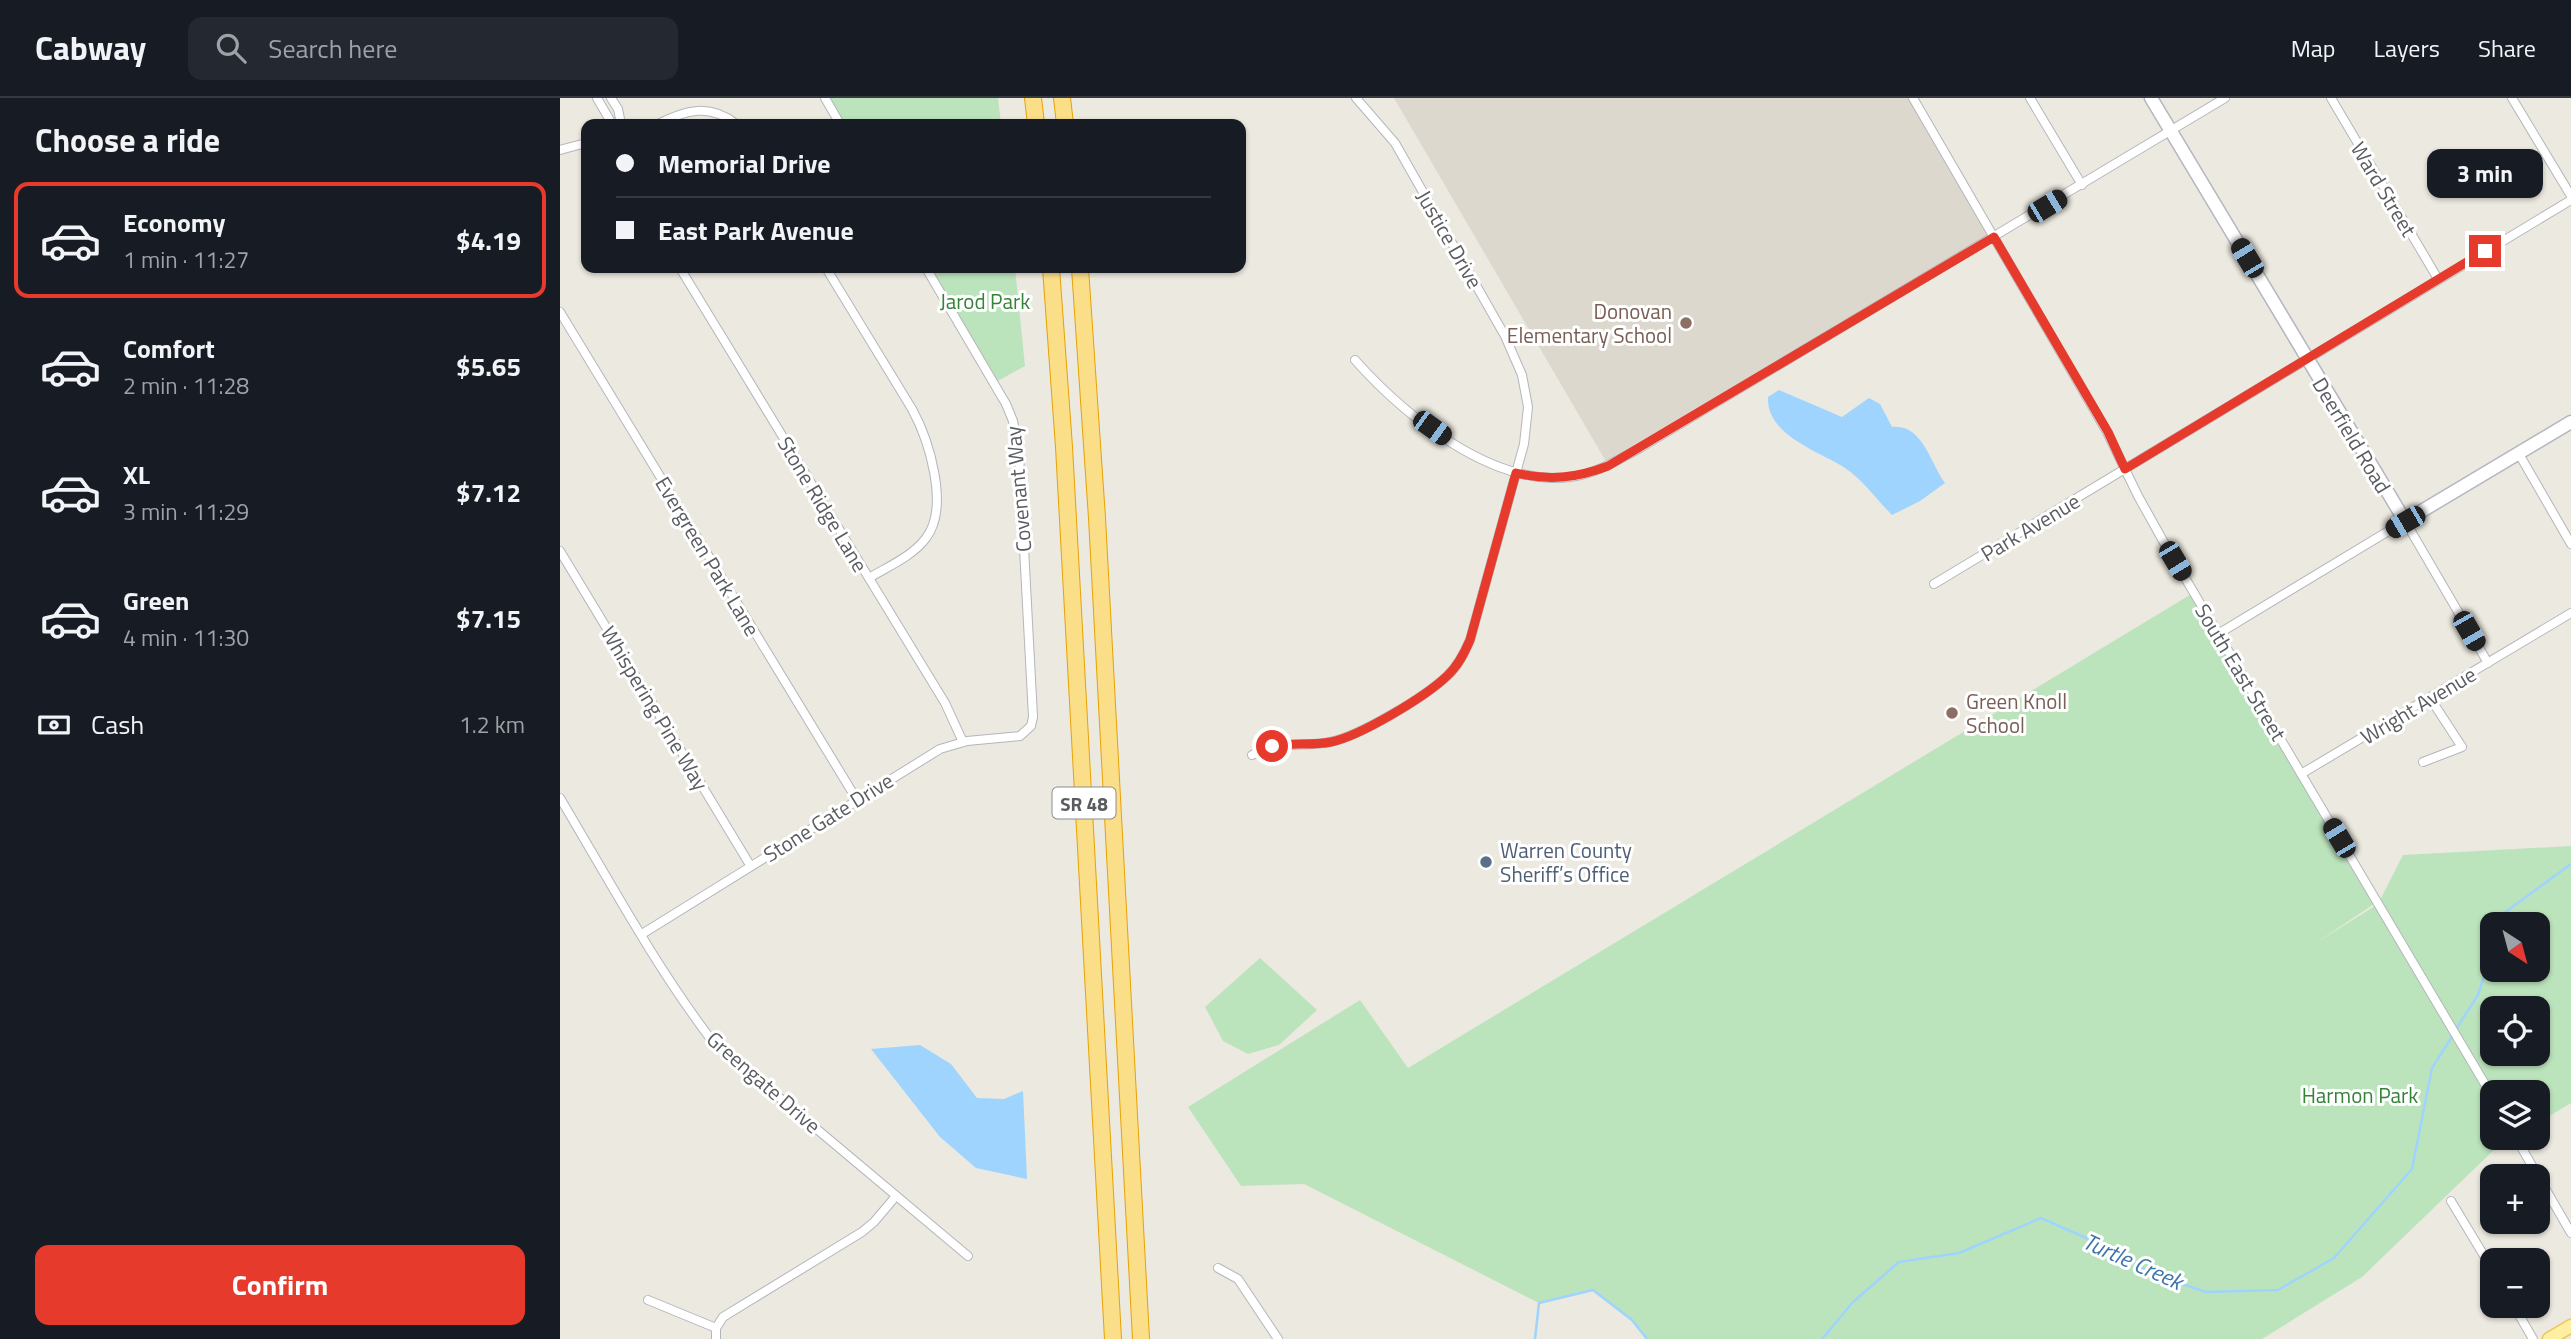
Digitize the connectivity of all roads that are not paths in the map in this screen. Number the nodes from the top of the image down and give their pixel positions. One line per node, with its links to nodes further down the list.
1 (597, 98): 13 (street)
2 (611, 98): 14 (street)
3 (825, 98): 17 (street)
4 (1033, 98): 18 (highway)
5 (1062, 98): 19 (highway)
6 (1356, 98): 38 (street, Justice Drive)
7 (1913, 98): 25 (street, South East Street)
8 (2030, 98): 23 (street)
9 (2151, 98): 20 (street, Deerfield Road)
10 (2225, 98): 20 (street)
11 (2331, 98): 31 (street, Ward Street)
12 (2512, 98): 24 (street)
13 (609, 119)
14 (620, 119)
15 (668, 119): 16 (street)
16 (728, 119)
17 (837, 119)
18 (1035, 119)
19 (1064, 119)
20 (2171, 131): 23 (street); 33 (street, Deerfield Road)
21 (581, 144): 22 (street)
22 (560, 150)
23 (2082, 185): 25 (street)
24 (2571, 198): 31 (street, Park Avenue)
25 (1994, 237): 37 (street, South East Street); 38 (street)
26 (683, 273): 42 (street, Stone Ridge Lane)
27 (828, 273): 42 (street)
28 (929, 273): 48 (street, Covenant Way)
29 (1051, 273): 70 (highway, SR 48)
30 (1080, 273): 71 (highway, SR 48)
31 (2438, 279): 33 (street, Park Avenue)
32 (560, 312): 54 (street, Evergreen Park Lane)
33 (2306, 359): 37 (street, Park Avenue); 39 (street, Deerfield Road)
34 (1355, 360): 38 (street)
35 (2571, 422): 36 (street)
36 (2519, 454): 39 (street); 40 (street)
37 (2125, 469): 43 (street, Park Avenue); 45 (street, South East Street)
38 (1516, 473): 50 (street, Justice Drive)
39 (2405, 522): 45 (street); 46 (street, Deerfield Road)
40 (2571, 544)
41 (560, 551): 55 (street, Whispering Pine Way)
42 (869, 578): 49 (street, Stone Ridge Lane)
43 (1934, 584)
44 (2571, 613): 46 (street, Wright Avenue)
45 (2218, 634): 52 (street, South East Street)
46 (2488, 663): 47 (street, Wright Avenue)
47 (2430, 698): 51 (street); 52 (street, Wright Avenue)
48 (1026, 732): 49 (street, Stone Gate Drive)
49 (962, 742): 54 (street, Stone Gate Drive)
50 (1252, 755)
51 (2423, 762)
52 (2301, 774): 57 (street, South East Street)
53 (560, 798): 56 (street, Greengate Drive)
54 (857, 800): 55 (street, Stone Gate Drive)
55 (750, 865): 56 (street, Stone Gate Drive)
56 (642, 934): 59 (street, Greengate Drive)
57 (2483, 1080)
58 (2523, 1150): 61 (street)
59 (896, 1196): 63 (street, Greengate Drive); 68 (street)
60 (2451, 1201): 62 (street)
61 (2571, 1233)
62 (2480, 1249)
63 (968, 1256)
64 (1218, 1268): 72 (street)
65 (648, 1300): 68 (street)
66 (2521, 1318): 73 (street)
67 (2571, 1326): 74 (main road)
68 (716, 1328): 69 (street)
69 (716, 1339)
70 (1113, 1339)
71 (1142, 1339)
72 (1278, 1339)
73 (2533, 1339)
74 (2549, 1339)

